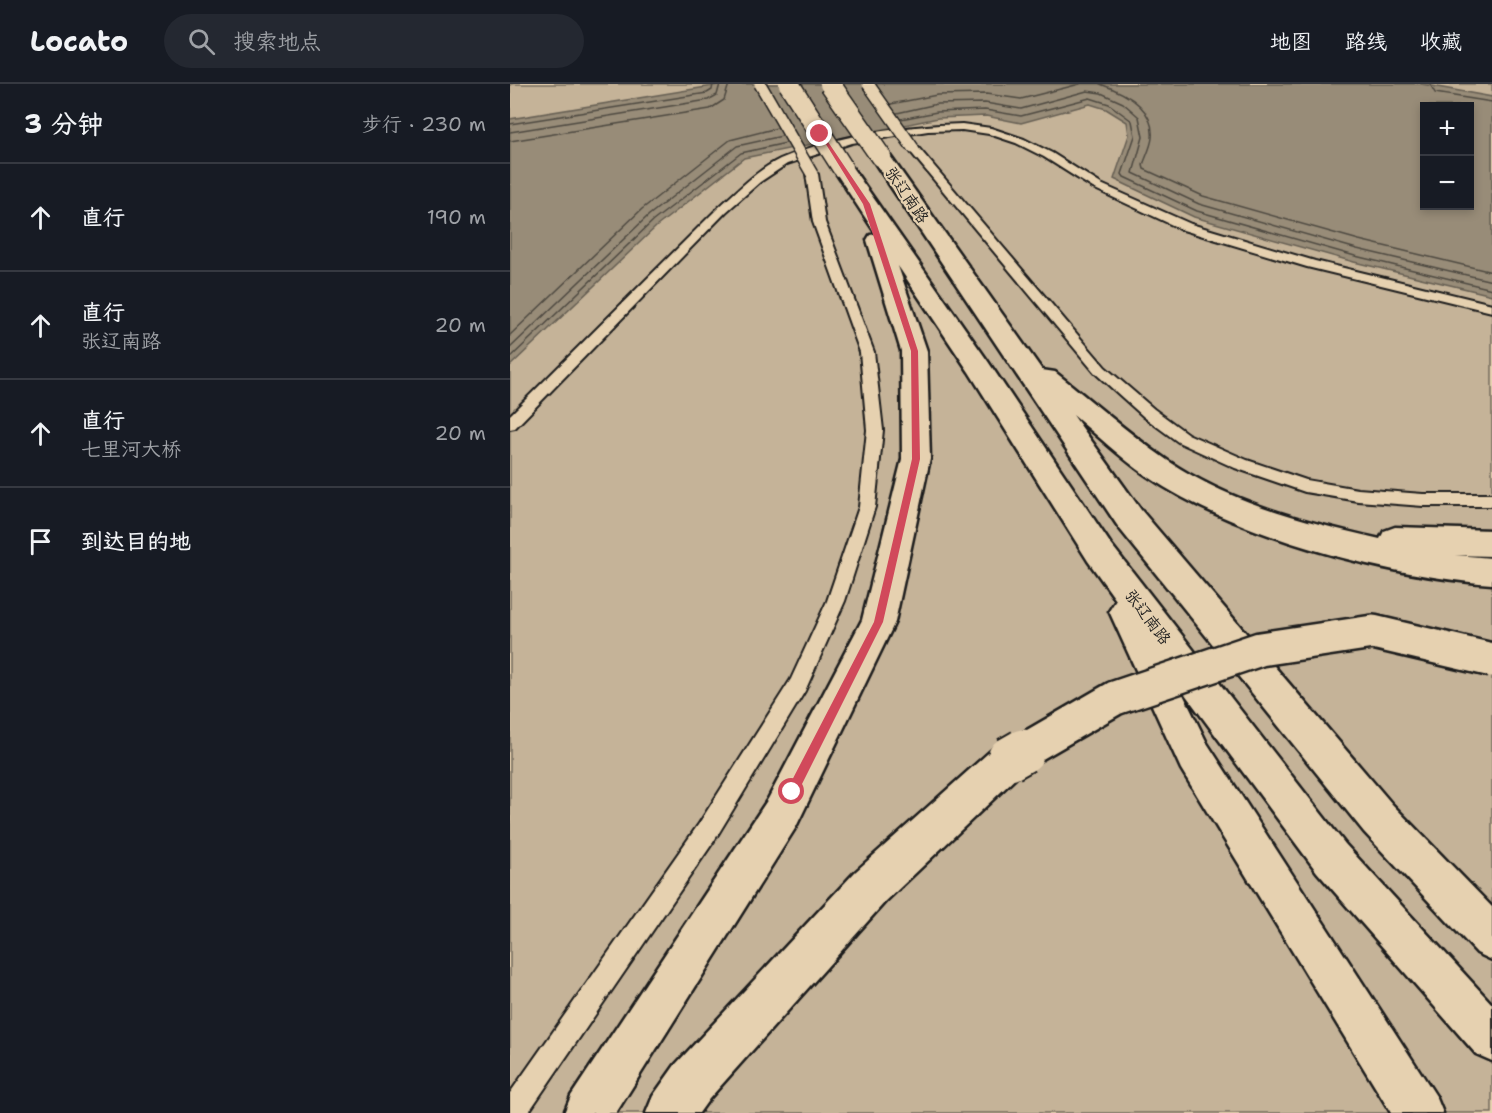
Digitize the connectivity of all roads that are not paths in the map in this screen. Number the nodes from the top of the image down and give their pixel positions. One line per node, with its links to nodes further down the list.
1 (760, 84): 5 (lane, bridge)
2 (789, 84): 5 (main road, 张辽南路, bridge)
3 (830, 84): 8 (main road, 张辽南路, bridge)
4 (868, 84): 10 (lane, bridge)
5 (827, 171): 6 (main road, 张辽南路); 18 (lane)
6 (866, 204): 13 (main road, 张辽南路); 19 (main road)
7 (1492, 308): 9 (lane)
8 (1015, 353): 11 (main road); 16 (main road, 张辽南路)
9 (510, 424)
10 (1492, 500)
11 (1315, 537): 12 (main road); 14 (main road)
12 (1492, 543)
13 (1099, 552): 17 (main road, 张辽南路); 21 (main road)
14 (1492, 571)
15 (1492, 660): 20 (main road, bridge)
16 (1492, 938)
17 (1492, 1038)
18 (512, 1113)
19 (588, 1113)
20 (670, 1113)
21 (1419, 1113)

